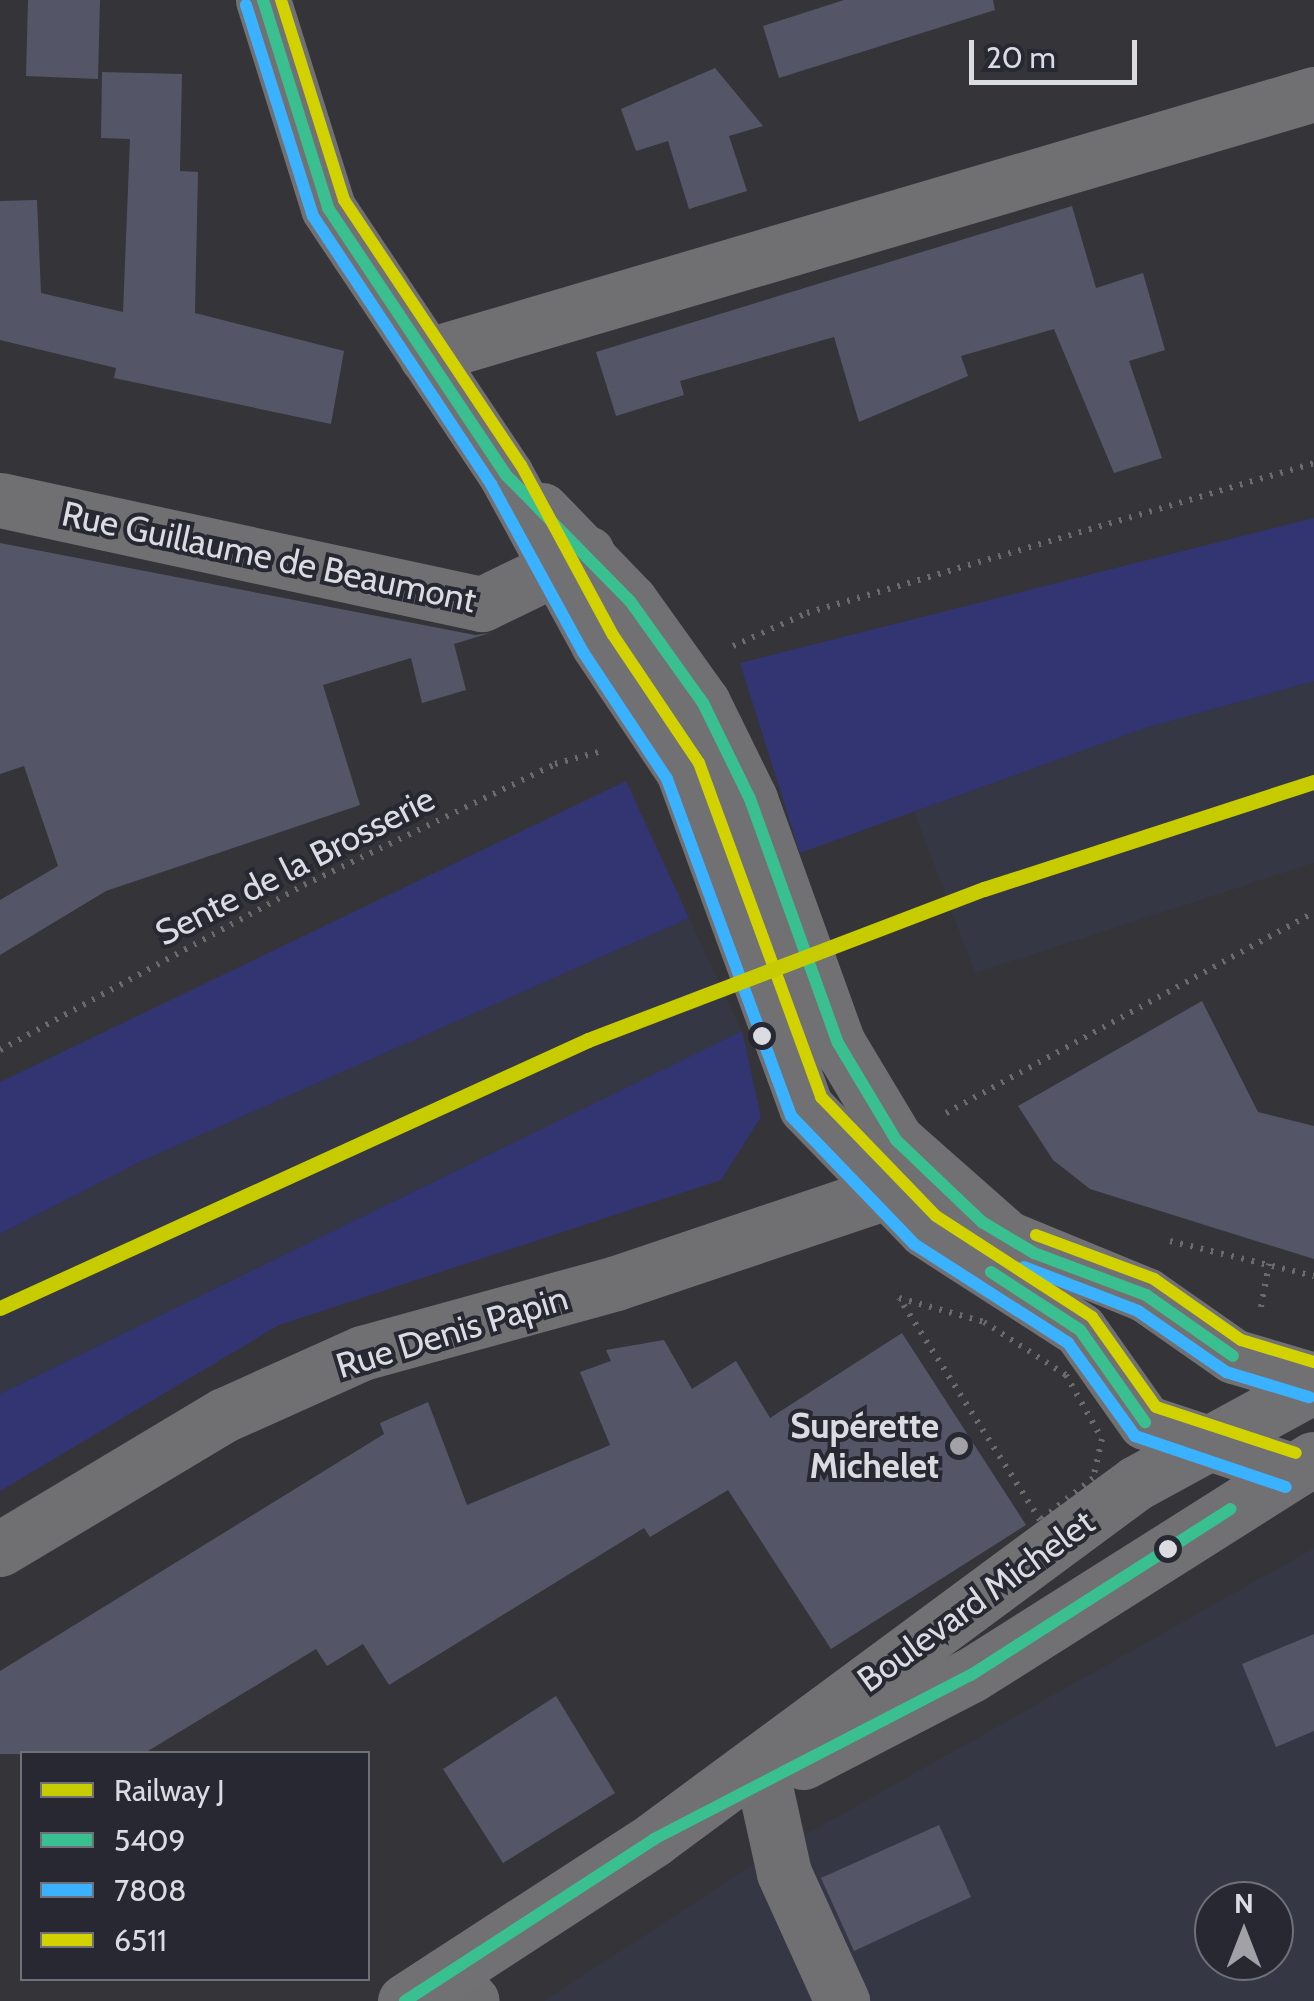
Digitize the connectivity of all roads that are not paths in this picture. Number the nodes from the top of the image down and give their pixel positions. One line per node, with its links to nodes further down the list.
1 (263, 0): 3 (main road)
2 (1314, 94): 3 (street)
3 (426, 356): 5 (main road)
4 (0, 500): 5 (street, Rue Guillaume de Beaumont)
5 (571, 561): 6 (main road)
6 (904, 1170): 7 (main road); 9 (main road); 14 (street, Rue Denis Papin)
7 (1246, 1334): 8 (main road); 10 (main road)
8 (1314, 1383): 10 (main road, Boulevard Michelet)
9 (1145, 1422): 10 (main road); 12 (main road)
10 (1224, 1441): 11 (main road); 12 (main road, Boulevard Michelet); 13 (main road)
11 (1302, 1465): 13 (main road, Boulevard Michelet)
12 (1136, 1482): 16 (main road, Boulevard Michelet)
13 (1231, 1509): 15 (main road, Boulevard Michelet)
14 (0, 1549)
15 (764, 1782): 16 (main road, Boulevard Michelet); 18 (street)
16 (654, 1839): 17 (main road, Boulevard Michelet)
17 (444, 1995)
18 (842, 2001)

